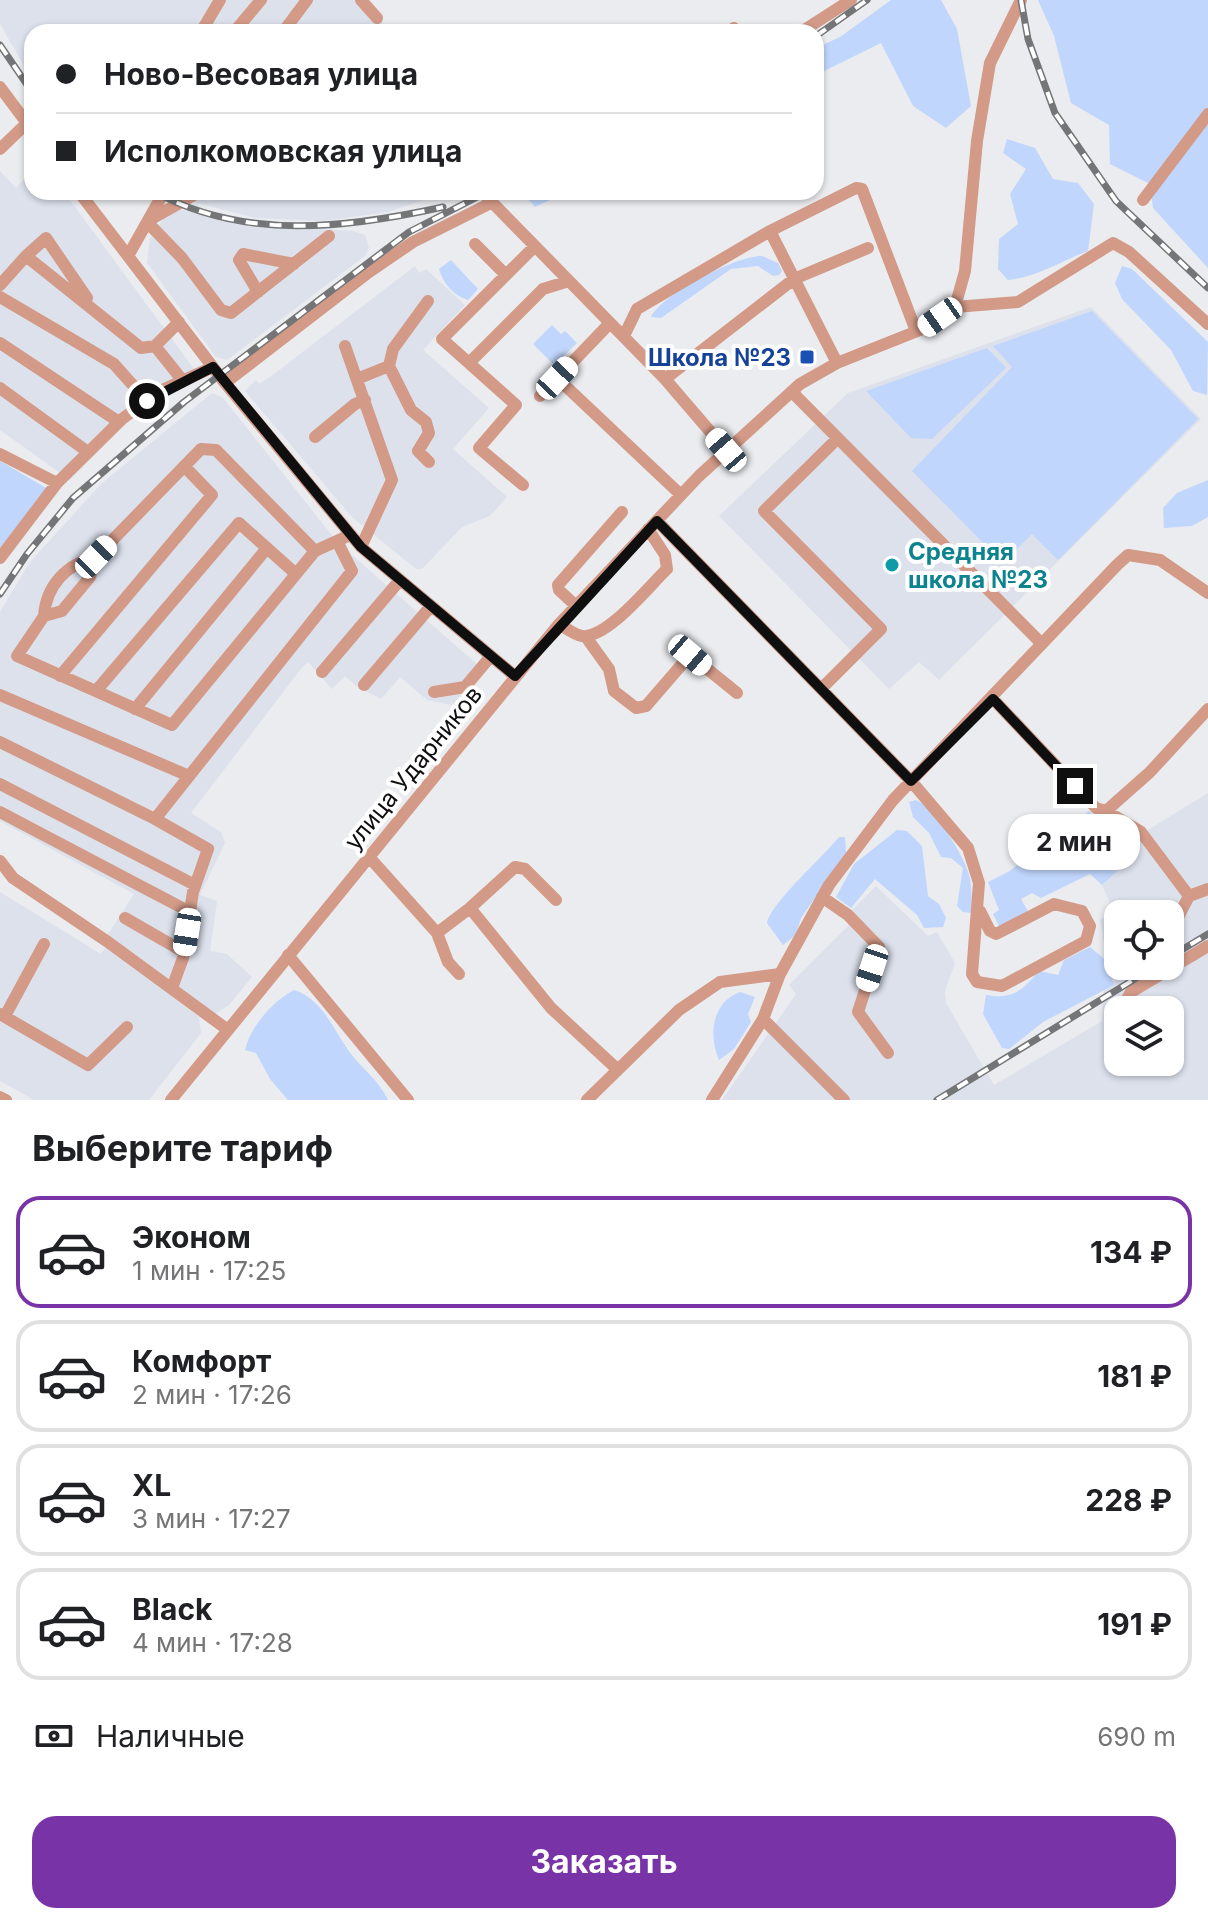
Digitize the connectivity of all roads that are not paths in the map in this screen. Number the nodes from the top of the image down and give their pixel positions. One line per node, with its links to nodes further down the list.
1 (208, 0): 9 (street)
2 (220, 0): 10 (street)
3 (261, 0): 11 (street)
4 (307, 0): 12 (street)
5 (361, 0): 8 (street)
6 (851, 0): 13 (street)
7 (1021, 0): 41 (street)
8 (377, 18)
9 (203, 24)
10 (206, 24)
11 (241, 24)
12 (289, 24)
13 (814, 24)
14 (0, 87): 16 (street)
15 (1208, 114): 23 (street)
16 (24, 119)
17 (24, 131): 18 (street)
18 (0, 149)
19 (85, 200): 32 (street)
20 (160, 200): 25 (street)
21 (185, 200): 25 (street)
22 (489, 200): 24 (street)
23 (1143, 200)
24 (491, 203): 29 (street); 59 (street)
25 (150, 221): 32 (street); 38 (street)
26 (770, 231): 35 (street); 46 (street); 47 (street)
27 (329, 236): 33 (street)
28 (475, 244): 34 (street)
29 (534, 247): 34 (street); 36 (street)
30 (868, 248): 35 (street)
31 (26, 256): 37 (street); 42 (street); 42 (street)
32 (128, 256): 43 (street)
33 (294, 264): 38 (street); 38 (street)
34 (506, 275): 51 (street)
35 (794, 279): 52 (street); 57 (street)
36 (569, 281): 44 (street); 51 (street)
37 (0, 285)
38 (258, 292)
39 (0, 297): 64 (street)
40 (428, 301): 53 (street)
41 (955, 307): 45 (street); 46 (street, улица Ударников)
42 (95, 310): 49 (street)
43 (179, 322): 49 (street); 54 (street)
44 (610, 323): 47 (street); 55 (street)
45 (1208, 324)
46 (916, 331): 52 (street, улица Ударников)
47 (624, 336): 57 (street)
48 (0, 343): 65 (street)
49 (155, 346): 58 (street)
50 (345, 346): 56 (street)
51 (469, 363): 74 (street)
52 (837, 363): 61 (street, улица Ударников)
53 (389, 366): 56 (street); 71 (street)
54 (213, 367): 58 (street); 59 (street)
55 (557, 378): 62 (street); 75 (street)
56 (357, 379): 63 (street)
57 (665, 379): 68 (street)
58 (183, 381): 64 (street)
59 (225, 383): 78 (street)
60 (0, 388): 69 (street)
61 (792, 392): 67 (street); 68 (street, улица Ударников)
62 (540, 396)
63 (365, 400): 66 (street); 80 (street)
64 (147, 401): 65 (street)
65 (119, 422): 69 (street)
66 (315, 437)
67 (838, 438): 93 (street); 99 (street)
68 (726, 450): 75 (street, улица Ударников)
69 (88, 452): 73 (street)
70 (0, 454): 73 (street)
71 (429, 462)
72 (184, 466): 82 (street); 83 (street); 96 (street)
73 (57, 483): 84 (street)
74 (523, 485)
75 (681, 495): 77 (street, улица Ударников)
76 (622, 512): 89 (street)
77 (652, 525): 89 (street, улица Ударников); 92 (street); 99 (street)
78 (350, 535): 79 (street); 80 (street)
79 (338, 543): 82 (street); 108 (street)
80 (361, 547): 86 (street)
81 (267, 548): 85 (street); 100 (street); 105 (street)
82 (315, 551): 85 (street)
83 (96, 557): 90 (street); 90 (street)
84 (0, 558)
85 (296, 574): 105 (street)
86 (400, 580): 88 (street); 95 (street)
87 (1208, 593): 93 (street)
88 (431, 606): 94 (street); 98 (street)
89 (576, 606): 91 (street, улица Ударников)
90 (44, 616): 96 (street)
91 (559, 624): 92 (street); 97 (street, улица Ударников)
92 (586, 637): 102 (street)
93 (1042, 644): 104 (street)
94 (491, 656): 97 (street); 101 (street)
95 (322, 672)
96 (60, 676): 100 (street)
97 (515, 676): 114 (street, улица Ударников)
98 (364, 685)
99 (821, 689): 109 (street)
100 (96, 691): 105 (street)
101 (434, 692)
102 (737, 693)
103 (0, 695): 108 (street)
104 (993, 699): 109 (street); 111 (street)
105 (135, 709)
106 (1208, 709): 111 (street)
107 (0, 742): 113 (street)
108 (189, 776): 113 (street)
109 (911, 781): 119 (street); 123 (street)
110 (0, 784): 116 (street)
111 (1106, 811): 118 (street)
112 (0, 812): 124 (street)
113 (155, 819): 116 (street)
114 (370, 858): 126 (street); 130 (street, улица Ударников)
115 (0, 861): 133 (street)
116 (195, 885): 124 (street)
117 (1208, 889): 118 (street)
118 (1189, 896): 121 (street)
119 (822, 897): 132 (street); 139 (street)
120 (556, 900): 122 (street)
121 (1184, 906)
122 (470, 908): 126 (street); 140 (street)
123 (980, 911): 123 (street)
124 (190, 912): 129 (street)
125 (125, 918): 129 (street)
126 (437, 933): 131 (street)
127 (44, 944): 135 (street)
128 (1208, 946): 134 (street)
129 (184, 952): 133 (street)
130 (288, 955): 138 (street, улица Ударников); 144 (street)
131 (459, 974)
132 (780, 974): 136 (street); 140 (street)
133 (172, 988): 138 (street)
134 (1129, 996)
135 (2, 1015): 137 (street)
136 (763, 1019): 146 (street); 147 (street)
137 (127, 1027)
138 (228, 1030): 143 (street, улица Ударников)
139 (888, 1053)
140 (617, 1069): 145 (street)
141 (0, 1097): 142 (street)
142 (6, 1100)
143 (171, 1100)
144 (408, 1100)
145 (587, 1100)
146 (712, 1100)
147 (844, 1100)

